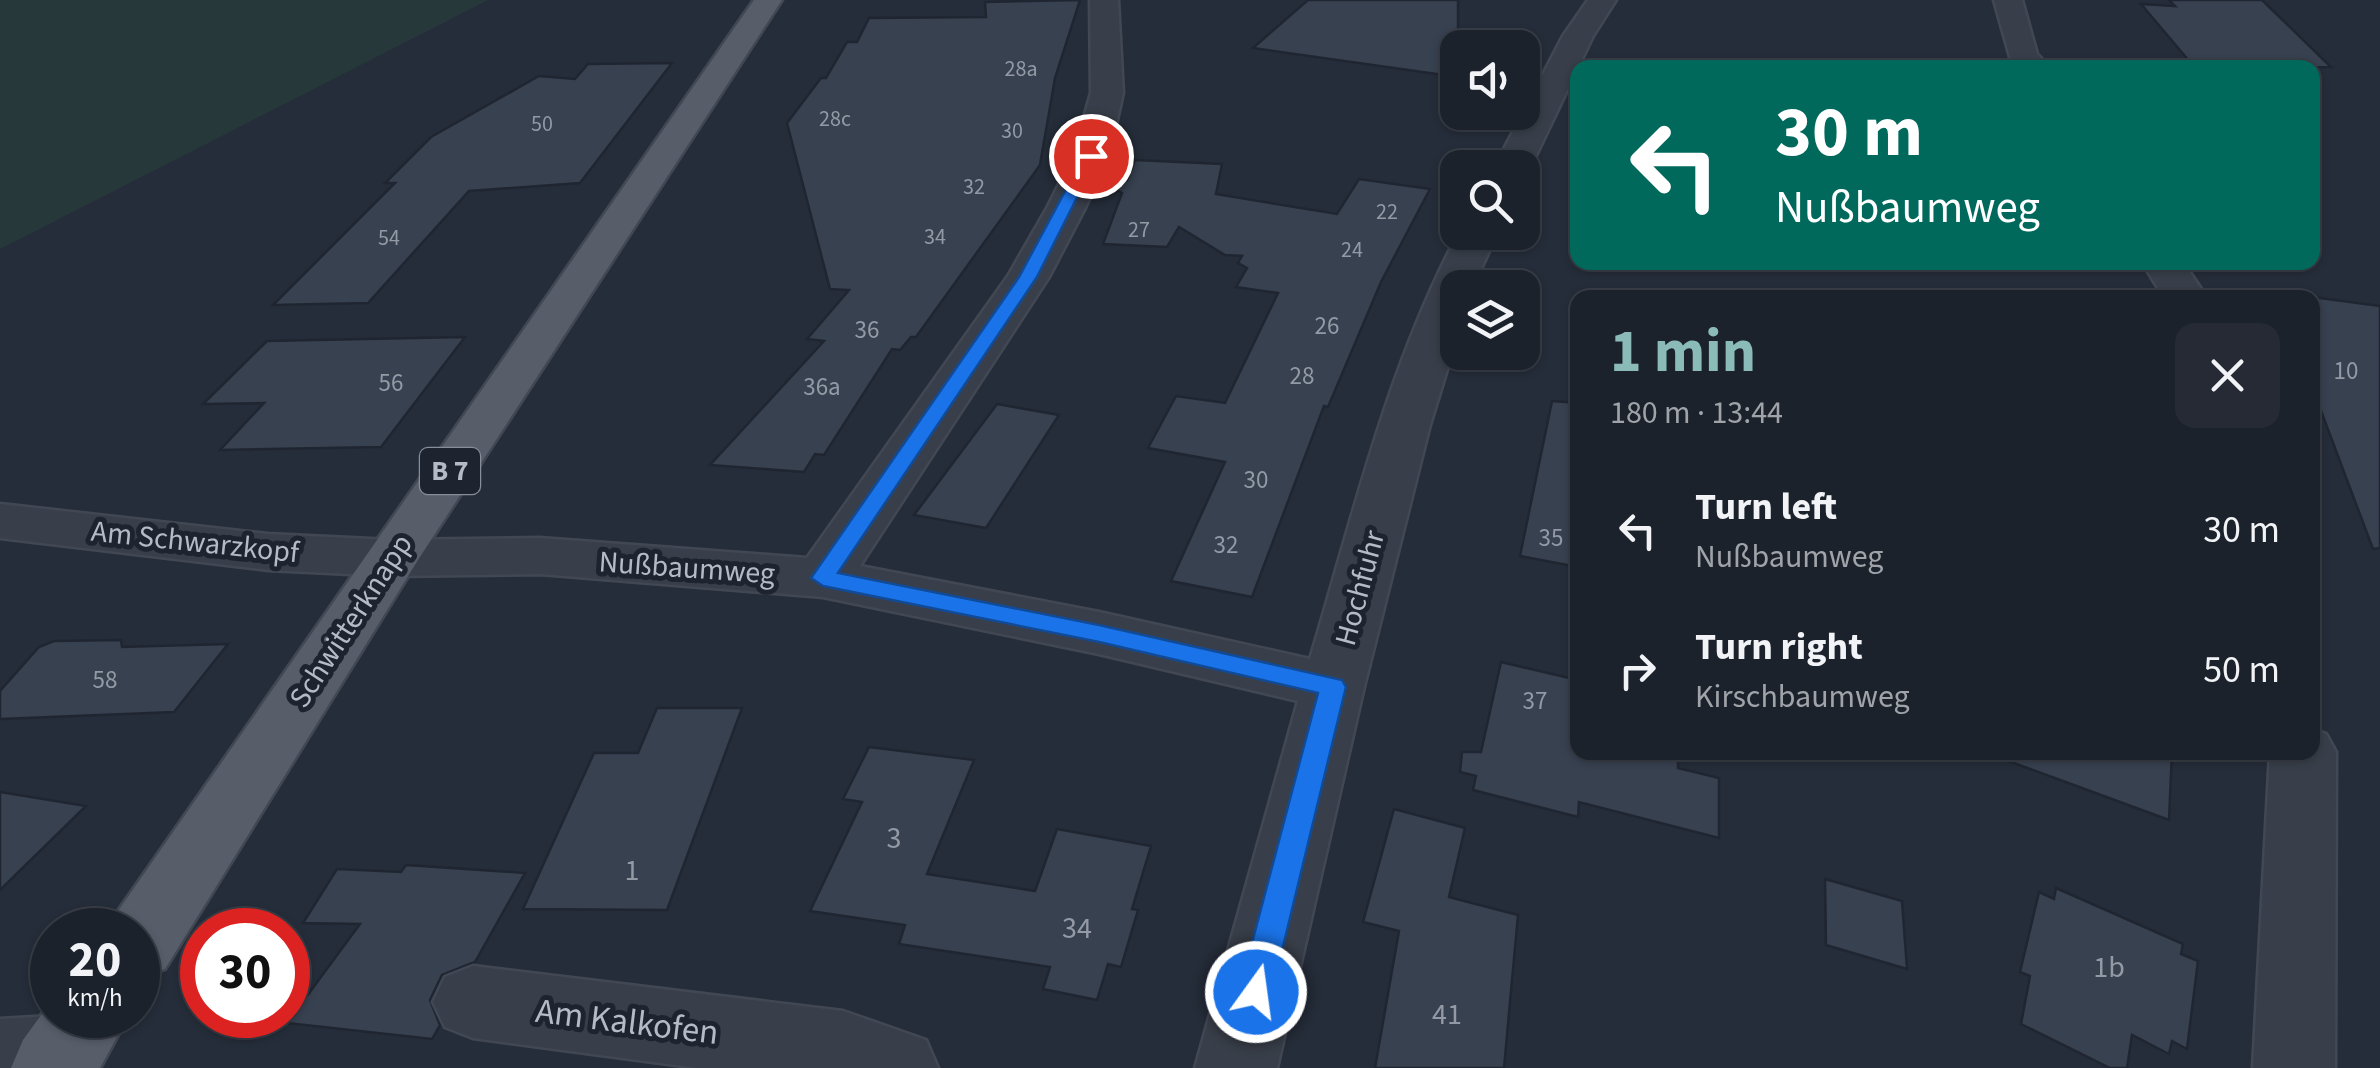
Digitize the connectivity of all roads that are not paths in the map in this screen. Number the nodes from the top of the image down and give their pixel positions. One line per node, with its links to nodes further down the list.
1 (768, 0): 9 (main road, Schwitterknapp / B 7)
2 (1104, 0): 10 (street)
3 (1602, 0): 6 (street)
4 (2008, 0): 5 (street)
5 (2025, 60)
6 (1521, 150)
7 (1470, 250): 11 (street, Hochfuhr)
8 (0, 521): 9 (street, Am Schwarzkopf)
9 (390, 558): 10 (street, Nußbaumweg); 13 (main road, Schwitterknapp / B 7)
10 (823, 578): 11 (street, Nußbaumweg)
11 (1333, 687): 16 (street, Hochfuhr)
12 (2303, 760): 17 (street)
13 (160, 912)
14 (473, 1002): 15 (street, Am Kalkofen)
15 (897, 1068)
16 (1236, 1068)
17 (2294, 1068)

